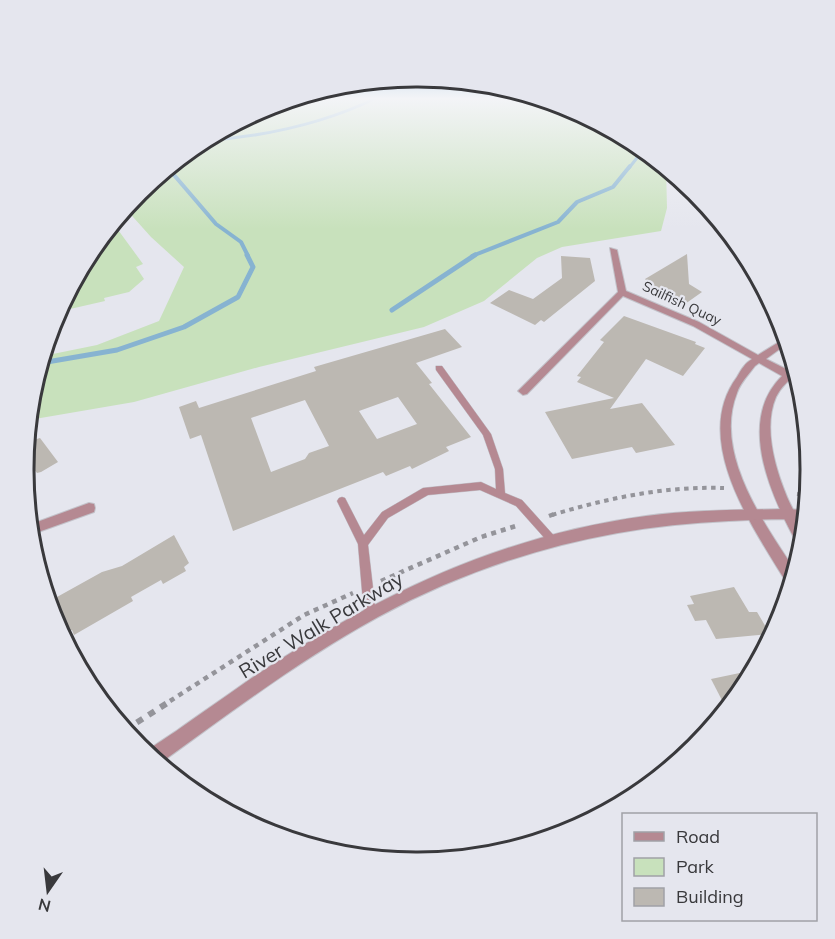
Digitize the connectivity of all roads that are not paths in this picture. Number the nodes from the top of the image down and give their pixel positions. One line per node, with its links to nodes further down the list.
1 (613, 250): 2 (street)
2 (622, 291): 4 (street, Sailfish Quay); 8 (street, Sailfish Quay)
3 (780, 345): 4 (street)
4 (760, 357): 6 (street, Sailfish Quay); 14 (street)
5 (439, 368): 9 (lane)
6 (787, 370)
7 (788, 375): 12 (street)
8 (523, 391)
9 (501, 495): 17 (lane); 18 (lane)
10 (342, 501): 18 (lane)
11 (89, 508): 15 (street)
12 (786, 513): 13 (street, River Walk Parkway); 14 (street, River Walk Parkway); 16 (street)
13 (798, 514)
14 (751, 515): 17 (street, River Walk Parkway); 19 (street)
15 (39, 527)
16 (795, 529)
17 (552, 539): 20 (street, River Walk Parkway)
18 (363, 544): 20 (lane)
19 (787, 570)
20 (370, 614): 21 (street, River Walk Parkway)
21 (160, 752)

